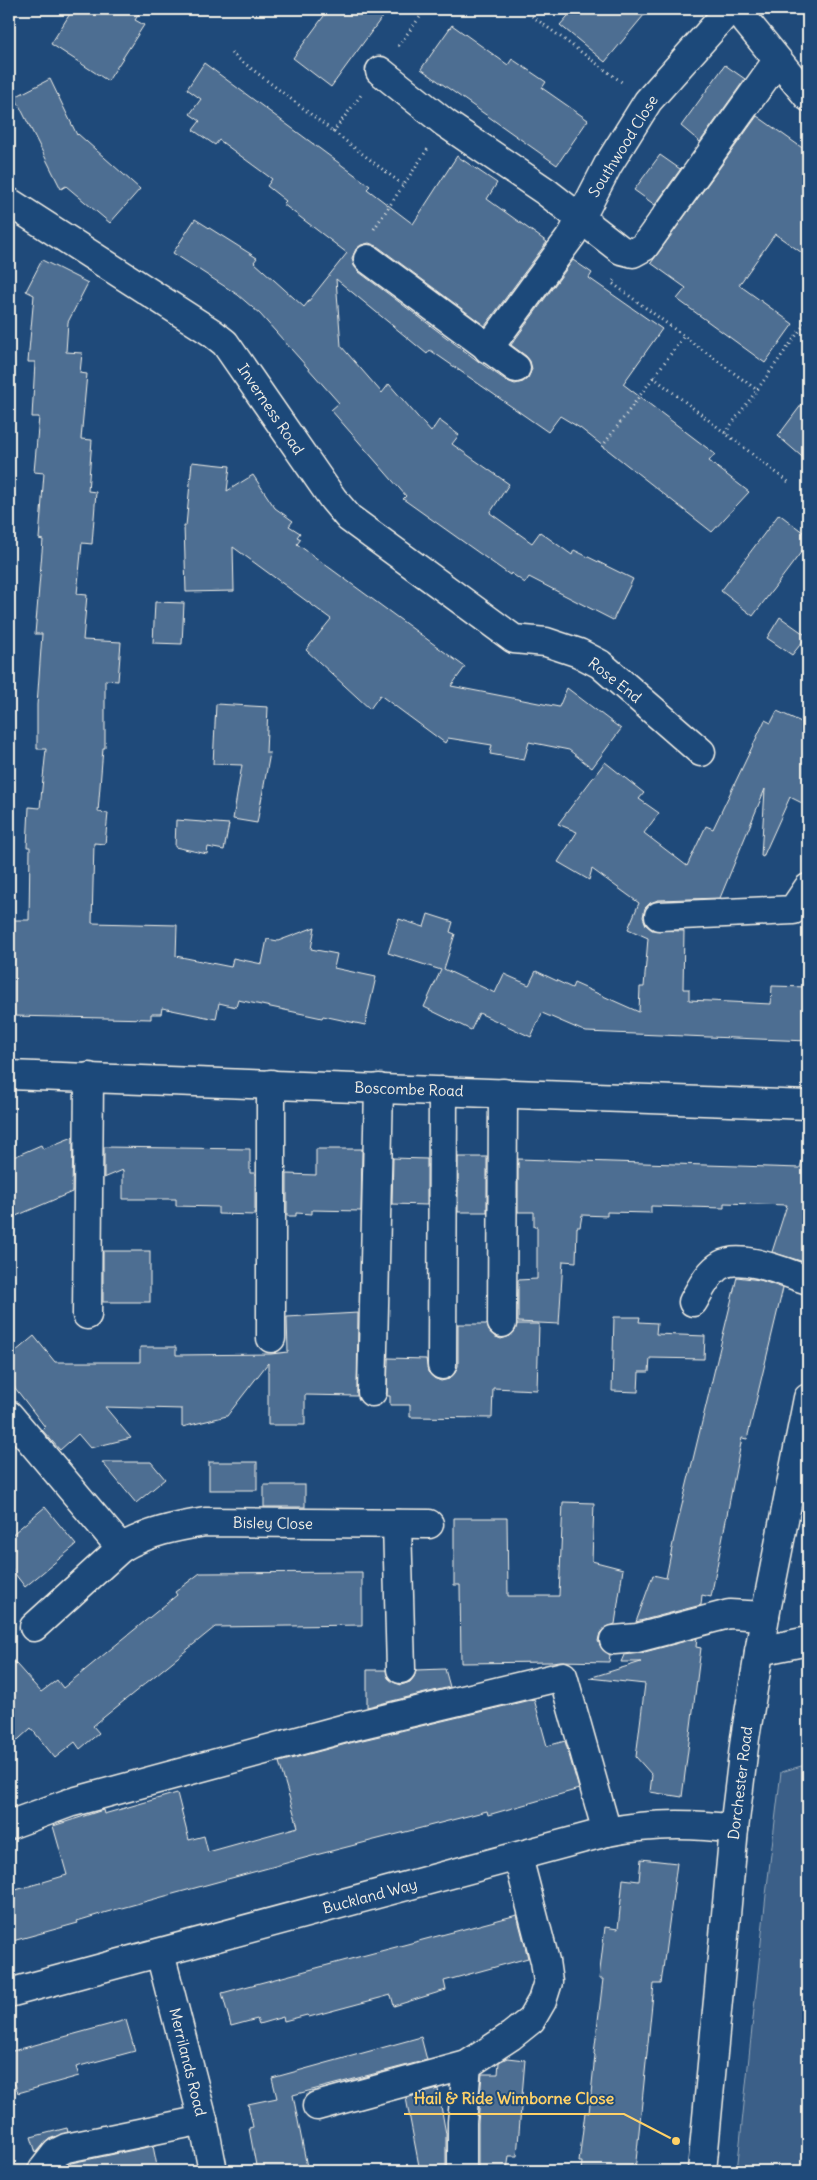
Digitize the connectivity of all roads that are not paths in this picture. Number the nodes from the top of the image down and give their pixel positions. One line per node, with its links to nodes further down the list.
1 (730, 9): 7 (street, Southwood Close)
2 (736, 9): 3 (street)
3 (777, 61): 5 (street); 7 (street)
4 (380, 70): 7 (street)
5 (808, 97)
6 (9, 202): 11 (street, Inverness Road)
7 (580, 218): 9 (street, Southwood Close)
8 (368, 259): 9 (street)
9 (488, 349): 10 (street)
10 (516, 368)
11 (514, 639): 12 (street, Rose End)
12 (700, 752)
13 (808, 891): 14 (street)
14 (659, 916)
15 (9, 1075): 16 (street, Boscombe Road)
16 (89, 1077): 17 (street, Boscombe Road); 24 (street)
17 (271, 1084): 18 (street, Boscombe Road); 26 (street)
18 (379, 1088): 19 (street, Boscombe Road); 28 (street)
19 (443, 1091): 20 (street, Boscombe Road); 27 (street)
20 (503, 1093): 21 (street, Boscombe Road); 25 (street)
21 (808, 1105)
22 (808, 1280): 23 (street)
23 (693, 1302)
24 (87, 1315)
25 (502, 1323)
26 (271, 1338)
27 (442, 1365)
28 (372, 1392)
29 (808, 1398): 34 (street, Dorchester Road)
30 (9, 1415): 33 (street)
31 (397, 1524): 32 (street, Bisley Close); 33 (street, Bisley Close); 39 (street)
32 (430, 1524)
33 (121, 1548): 35 (street, Bisley Close)
34 (765, 1616): 36 (street); 38 (street, Dorchester Road)
35 (34, 1627)
36 (614, 1640)
37 (808, 1641): 38 (street)
38 (759, 1651): 41 (street, Dorchester Road)
39 (401, 1669)
40 (9, 1825): 42 (street)
41 (734, 1829): 42 (street, Buckland Way); 52 (street, Dorchester Road)
42 (607, 1832): 43 (street, Buckland Way)
43 (518, 1857): 44 (street, Buckland Way); 46 (street)
44 (160, 1953): 45 (street, Buckland Way); 48 (street, Merrilands Road)
45 (9, 1993)
46 (467, 2065): 47 (street); 51 (street)
47 (316, 2106)
48 (203, 2120): 49 (street); 50 (street, Merrilands Road)
49 (42, 2171)
50 (213, 2171)
51 (462, 2171)
52 (702, 2171)

